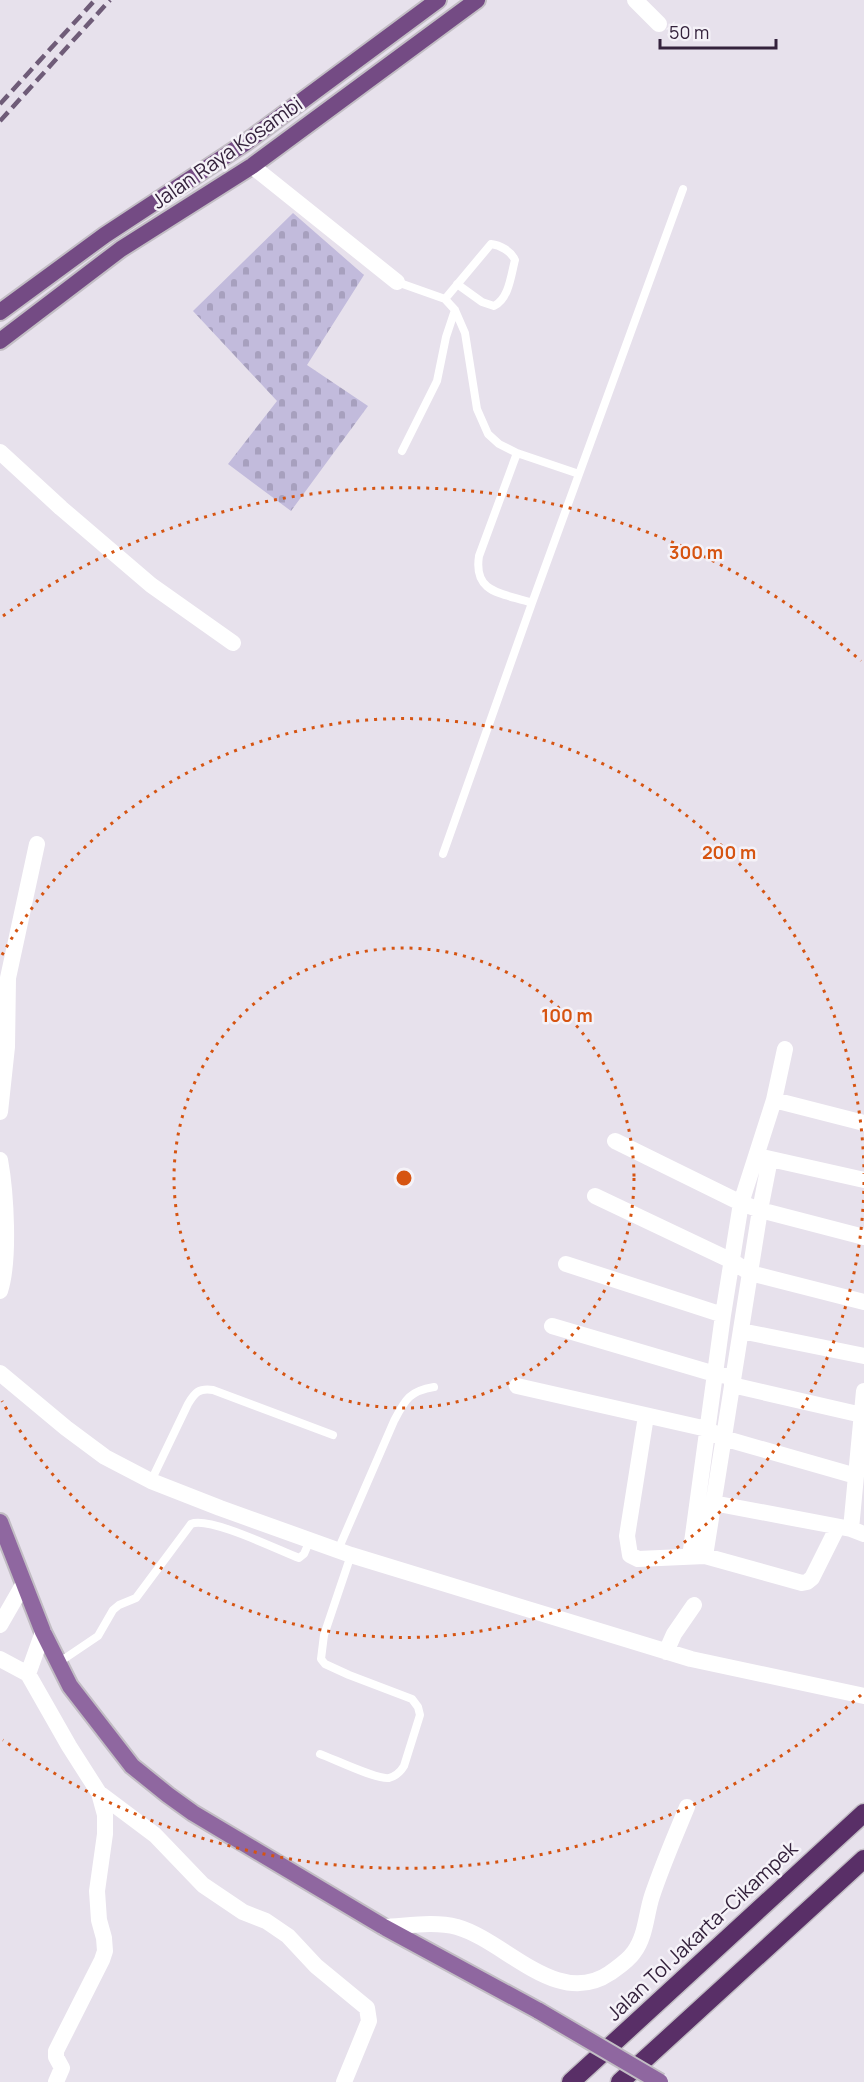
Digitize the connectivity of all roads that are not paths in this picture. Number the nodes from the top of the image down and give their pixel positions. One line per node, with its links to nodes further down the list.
1 (438, 0): 11 (highway, Jalan Raya Kosambi)
2 (477, 0): 5 (highway, Jalan Raya Kosambi)
3 (636, 0): 4 (street)
4 (659, 24)
5 (252, 166): 7 (street); 12 (highway, Jalan Raya Kosambi)
6 (683, 189): 16 (lane)
7 (397, 282): 9 (lane)
8 (458, 284): 8 (lane); 9 (lane)
9 (445, 299): 10 (lane)
10 (455, 310): 13 (lane); 15 (lane)
11 (0, 312)
12 (0, 341)
13 (402, 451)
14 (0, 452): 18 (street)
15 (517, 453): 16 (lane); 17 (lane)
16 (579, 474): 17 (lane)
17 (532, 603): 20 (lane)
18 (233, 644)
19 (37, 844): 21 (street)
20 (443, 854)
21 (4, 1003): 24 (street)
22 (785, 1048): 23 (street)
23 (774, 1100): 25 (street); 27 (street)
24 (0, 1112)
25 (864, 1123)
26 (615, 1141): 31 (street)
27 (763, 1157): 29 (street); 31 (street); 32 (street)
28 (0, 1160): 37 (street)
29 (864, 1180)
30 (596, 1196): 34 (street)
31 (741, 1203): 32 (street); 34 (street)
32 (760, 1210): 33 (street); 36 (street)
33 (864, 1237)
34 (732, 1261): 36 (street); 39 (street)
35 (566, 1264): 39 (street)
36 (750, 1273): 38 (street); 41 (street)
37 (0, 1292)
38 (864, 1302)
39 (723, 1315): 44 (street)
40 (552, 1326): 44 (street)
41 (741, 1331): 42 (street); 45 (street)
42 (864, 1356)
43 (0, 1373): 56 (street)
44 (715, 1374): 45 (street); 51 (street)
45 (733, 1381): 49 (street); 53 (street)
46 (517, 1386): 50 (street)
47 (434, 1387): 61 (lane)
48 (864, 1391): 49 (street)
49 (862, 1415): 54 (street)
50 (646, 1416): 51 (street); 62 (street)
51 (707, 1429): 53 (street); 62 (street)
52 (333, 1435): 56 (lane)
53 (723, 1438): 55 (street); 57 (street)
54 (861, 1446): 55 (street)
55 (856, 1476): 59 (street)
56 (151, 1481): 60 (street)
57 (713, 1503): 59 (street); 62 (street)
58 (0, 1522): 63 (main road)
59 (851, 1530): 62 (street)
60 (310, 1540): 61 (street); 69 (lane)
61 (345, 1553): 67 (street); 72 (lane)
62 (697, 1557)
63 (23, 1585): 65 (street); 66 (main road)
64 (694, 1605): 67 (street)
65 (0, 1625)
66 (43, 1632): 69 (main road); 70 (street)
67 (666, 1652): 71 (street)
68 (0, 1659): 70 (street)
69 (57, 1663): 77 (main road)
70 (28, 1674): 73 (street)
71 (864, 1696)
72 (320, 1754)
73 (99, 1793): 78 (street); 79 (street)
74 (687, 1807): 77 (street)
75 (864, 1813): 80 (highway, Jalan Tol Jakarta–Cikampek)
76 (864, 1859): 81 (highway)
77 (384, 1927): 82 (main road, bridge)
78 (56, 2082)
79 (344, 2082)
80 (571, 2082)
81 (620, 2082)
82 (660, 2082)

